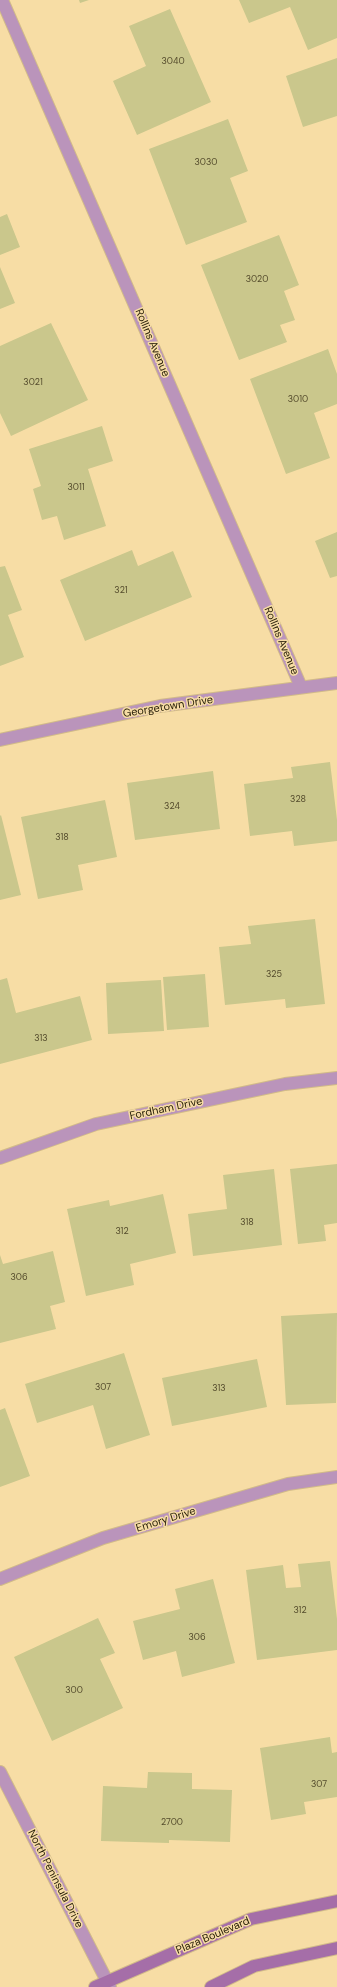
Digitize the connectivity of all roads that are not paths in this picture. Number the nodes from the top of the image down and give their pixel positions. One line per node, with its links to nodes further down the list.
1 (2, 0): 3 (street, Rollins Avenue)
2 (337, 683): 3 (street, Georgetown Drive)
3 (301, 687): 4 (street, Georgetown Drive)
4 (0, 740)
5 (337, 1078): 6 (street, Fordham Drive)
6 (0, 1158)
7 (337, 1477): 8 (street, Emory Drive)
8 (0, 1579)
9 (0, 1772): 12 (street, North Peninsula Drive)
10 (337, 1901): 12 (street, Plaza Boulevard)
11 (337, 1948): 14 (street)
12 (109, 1984): 13 (street, Plaza Boulevard)
13 (95, 1987)
14 (211, 1987)

